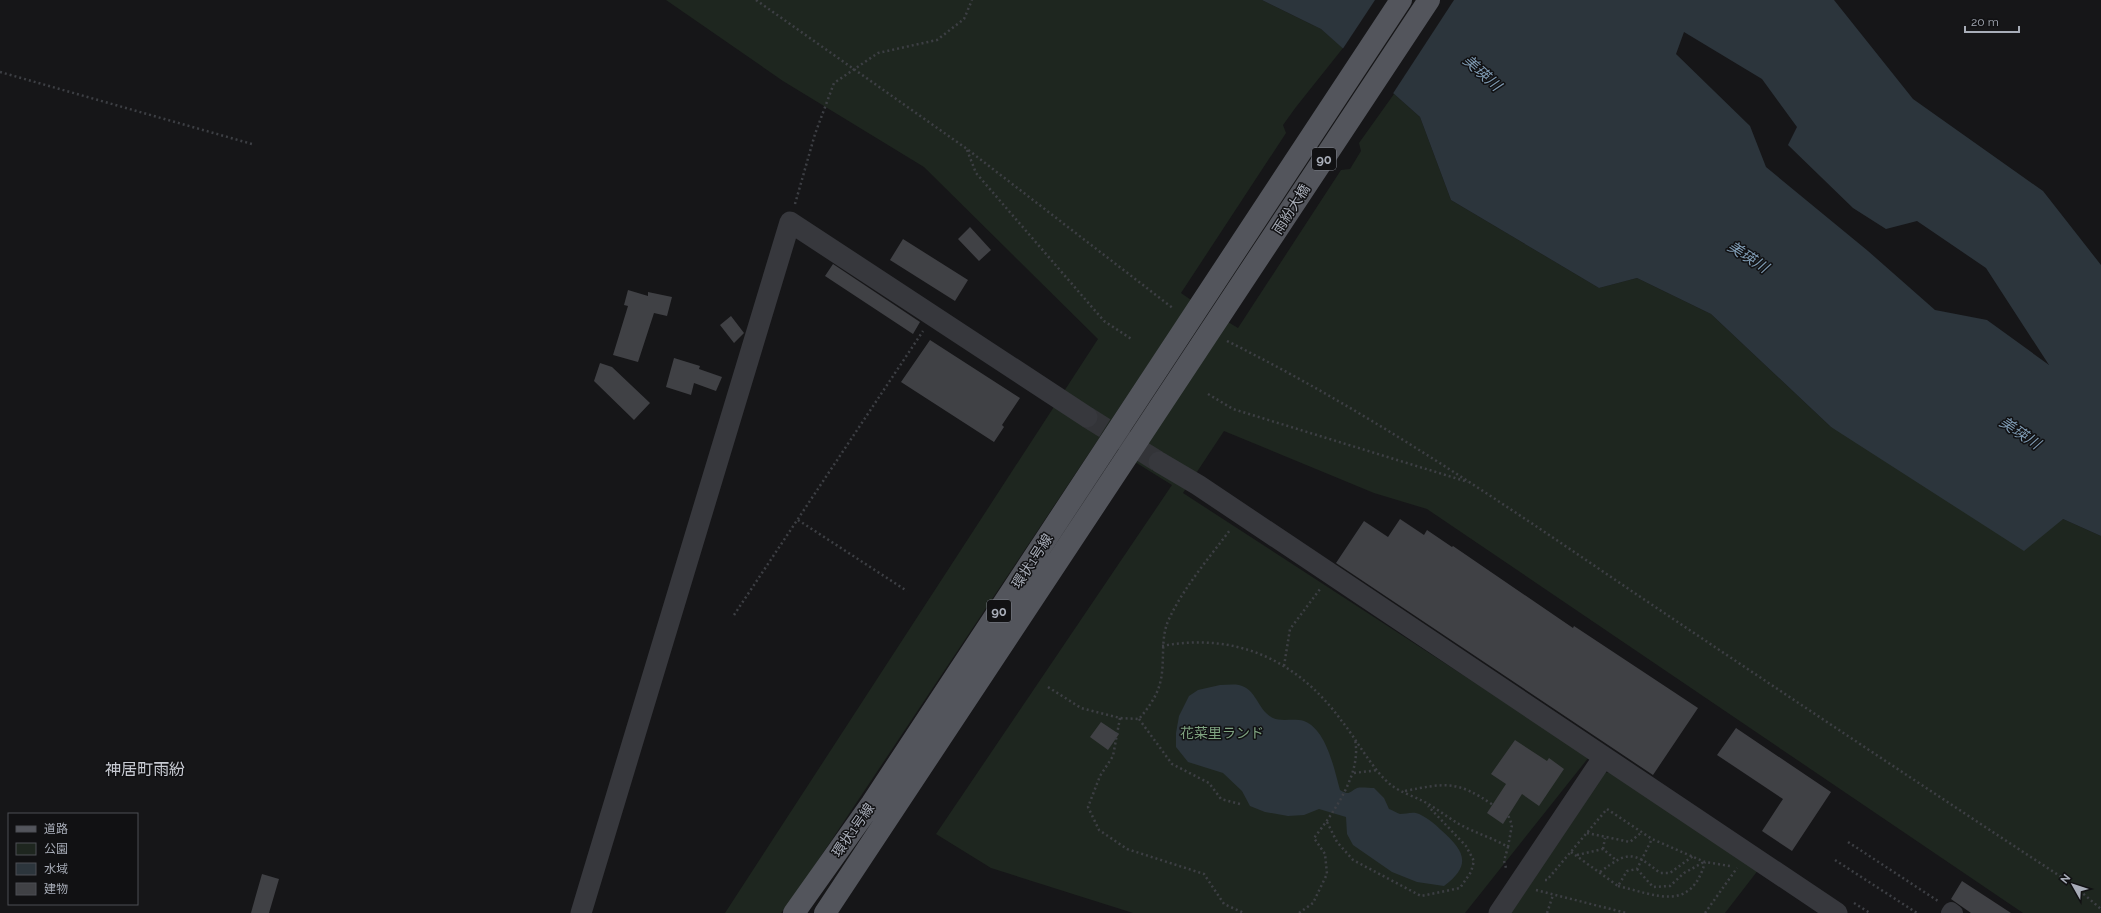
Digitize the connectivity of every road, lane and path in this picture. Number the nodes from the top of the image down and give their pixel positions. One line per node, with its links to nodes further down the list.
1 (756, 0): 5 (path)
2 (972, 0): 5 (path)
3 (1401, 0): 10 (main road, 雨紛大橋 / 90)
4 (1429, 0): 12 (main road, 雨紛大橋 / 90)
5 (856, 69): 8 (path); 9 (path)
6 (0, 72): 7 (path)
7 (252, 144)
8 (967, 149): 10 (path); 13 (path)
9 (790, 222): 11 (street); 60 (street)
10 (1195, 314): 61 (main road, 環状1号線 / 90)
11 (934, 316): 15 (street); 19 (path)
12 (1215, 325): 17 (path); 62 (main road, 環状1号線 / 90)
13 (1133, 340)
14 (1208, 394): 17 (path)
15 (1087, 417)
16 (1159, 462): 18 (street)
17 (1473, 484): 58 (path)
18 (1241, 515): 20 (street); 23 (path)
19 (798, 520): 21 (path); 22 (path)
20 (1330, 575): 24 (path); 29 (street)
21 (907, 591)
22 (734, 615)
23 (1162, 646): 24 (path); 27 (path)
24 (1284, 666): 28 (path)
25 (1048, 687): 26 (path)
26 (1120, 718): 27 (path); 63 (path)
27 (1139, 719): 34 (path)
28 (1354, 738): 30 (path); 31 (path)
29 (1603, 758): 51 (street); 55 (street)
30 (1378, 770): 31 (path); 32 (path)
31 (1354, 773): 37 (path)
32 (1404, 792): 33 (path); 35 (path)
33 (1425, 802): 37 (path); 43 (path)
34 (1240, 804)
35 (1493, 805)
36 (1508, 815): 43 (path)
37 (1327, 822): 64 (path)
38 (1642, 832): 39 (path); 40 (path); 41 (path)
39 (1587, 833): 40 (path); 45 (path)
40 (1606, 838): 44 (path)
41 (1652, 839): 47 (path); 48 (path)
42 (1848, 842): 59 (path)
43 (1508, 848): 55 (path)
44 (1602, 850): 46 (path); 49 (path)
45 (1571, 852): 46 (path); 55 (path)
46 (1576, 856): 54 (path)
47 (1693, 856): 48 (path); 52 (path)
48 (1643, 859): 49 (path); 53 (path)
49 (1616, 860): 54 (path)
50 (1835, 860): 70 (path)
51 (1743, 861): 52 (path); 68 (path); 69 (street)
52 (1705, 862): 53 (path); 56 (path)
53 (1637, 869): 56 (path)
54 (1600, 873): 56 (path)
55 (1523, 878): 57 (path); 65 (street)
56 (1618, 886)
57 (1553, 895): 66 (path); 67 (path)
58 (2101, 909)
59 (1952, 912)
60 (581, 913)
61 (794, 913)
62 (825, 913)
63 (1244, 913)
64 (1299, 913)
65 (1499, 913)
66 (1547, 913)
67 (1626, 913)
68 (1705, 913)
69 (1837, 913)
70 (1917, 913)

